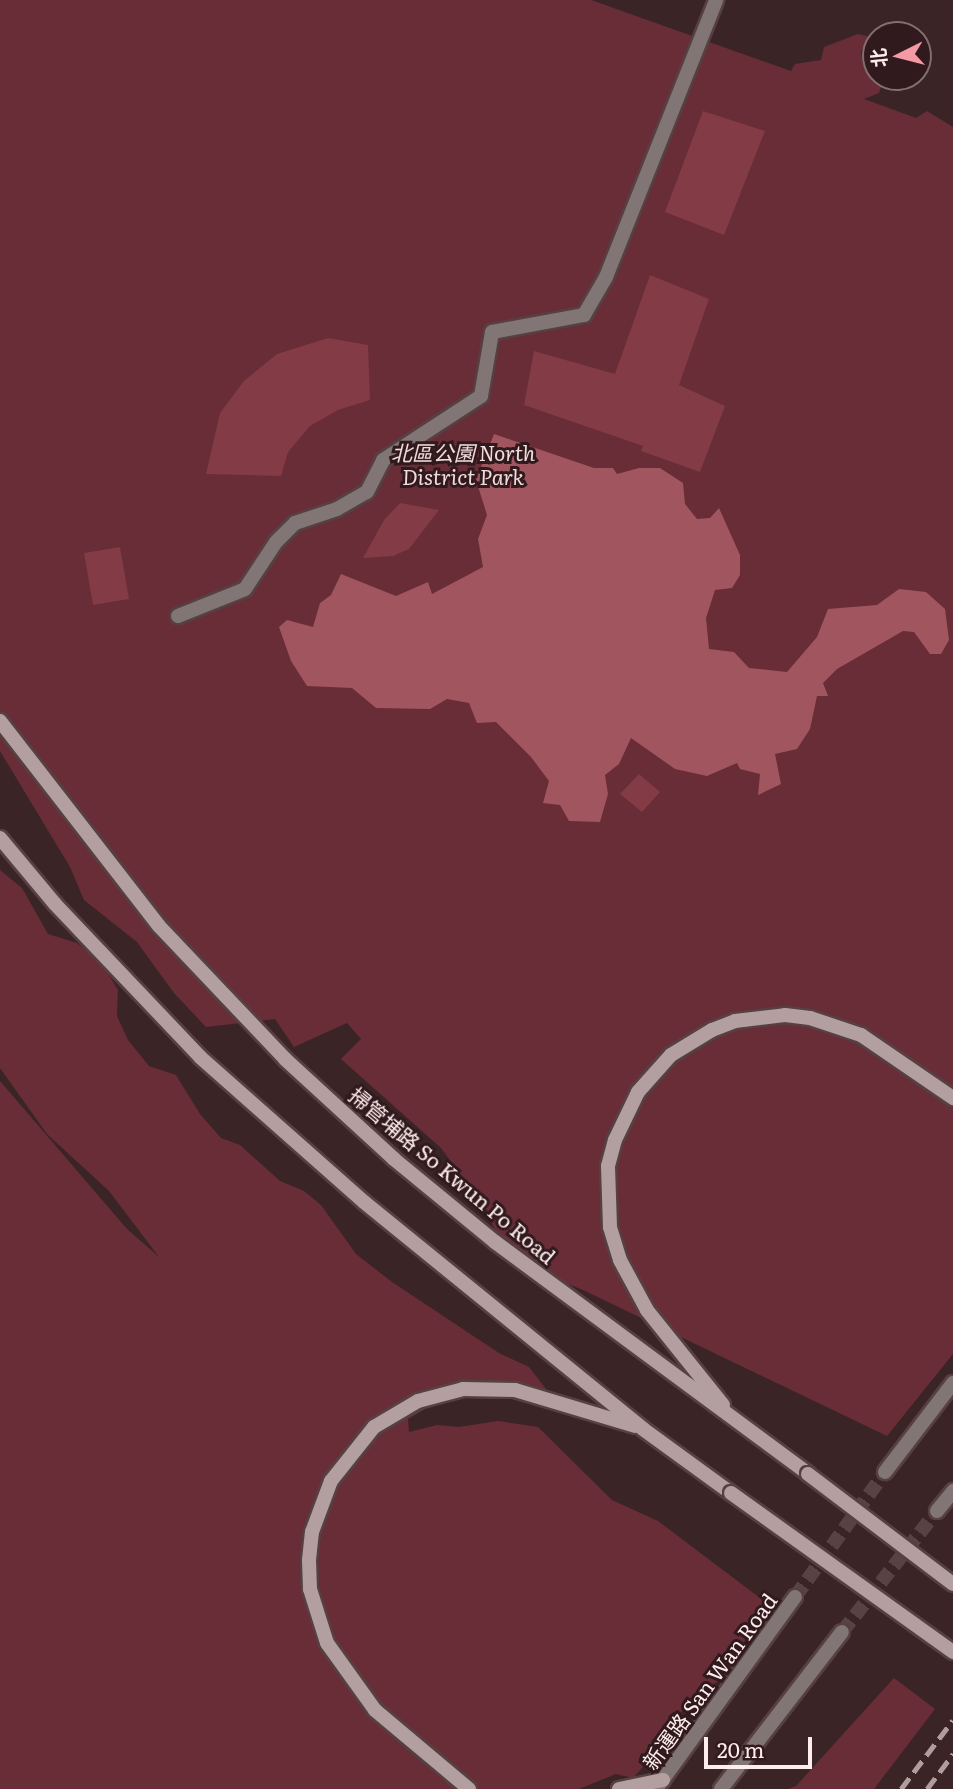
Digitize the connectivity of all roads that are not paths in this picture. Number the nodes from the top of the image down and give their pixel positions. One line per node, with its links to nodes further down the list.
1 (716, 0): 2 (street)
2 (178, 616)
3 (0, 721): 7 (main road, 掃管埔路 So Kwun Po Road)
4 (0, 838): 8 (main road)
5 (953, 1098): 7 (main road)
6 (953, 1383): 9 (street)
7 (737, 1423): 12 (main road, 掃管埔路 So Kwun Po Road, bridge)
8 (643, 1429): 15 (main road, bridge); 17 (main road)
9 (885, 1472)
10 (953, 1491): 11 (street)
11 (937, 1511)
12 (953, 1584)
13 (795, 1597): 16 (street, 新運路 San Wan Road)
14 (842, 1632): 19 (street)
15 (953, 1652)
16 (660, 1785): 18 (main road)
17 (469, 1789)
18 (619, 1789)
19 (721, 1789)

